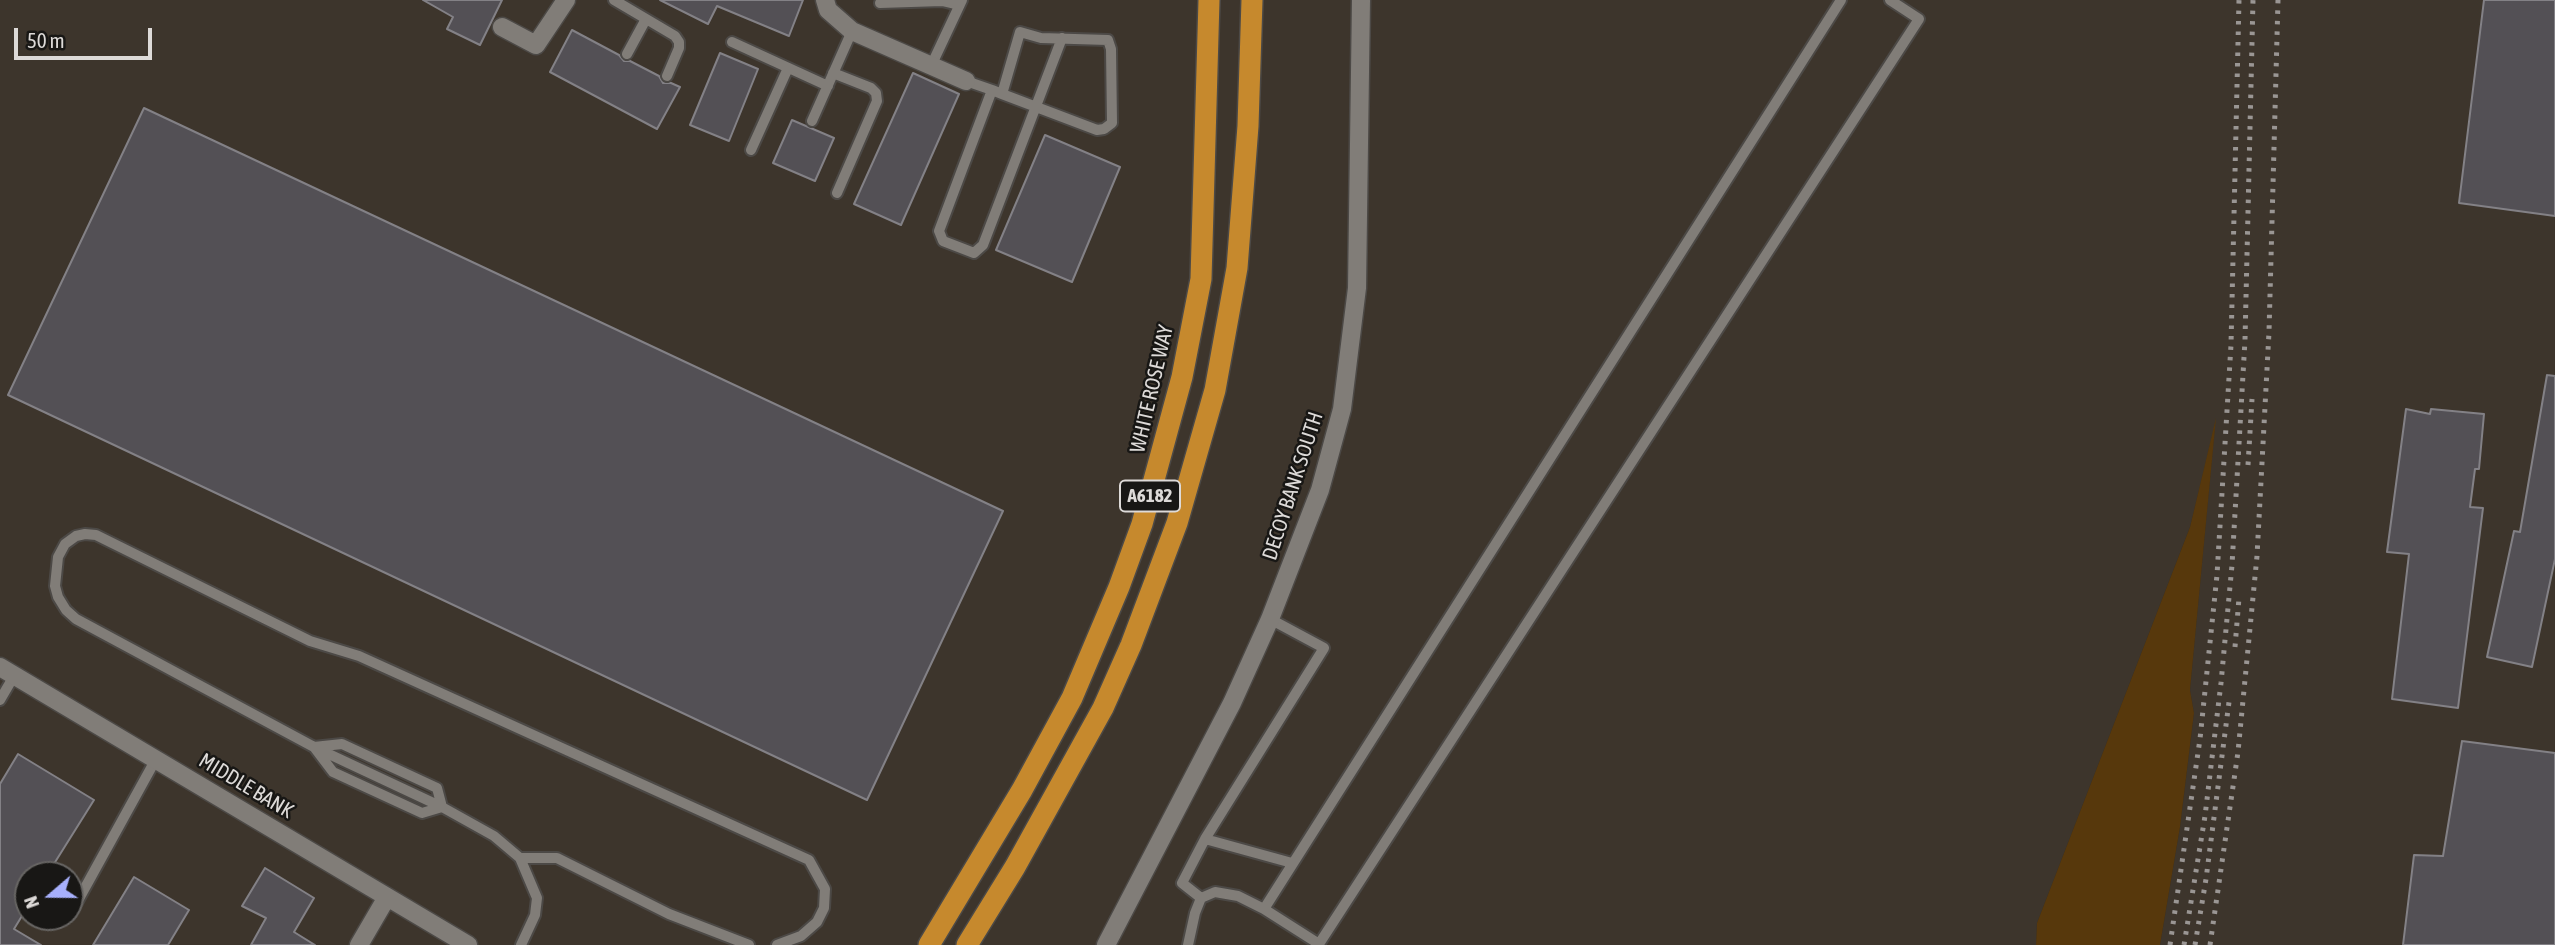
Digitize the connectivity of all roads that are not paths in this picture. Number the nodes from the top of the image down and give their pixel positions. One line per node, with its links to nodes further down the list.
1 (566, 0): 12 (street)
2 (614, 0): 11 (lane)
3 (825, 0): 13 (street)
4 (1209, 0): 44 (highway, WHITE ROSE WAY / A6182)
5 (1252, 0): 45 (highway, A6182)
6 (1361, 0): 28 (street, DECOY BANK SOUTH)
7 (1840, 0): 34 (lane)
8 (1890, 0): 38 (lane)
9 (961, 2): 10 (lane); 17 (lane)
10 (880, 3)
11 (646, 19): 16 (lane); 20 (lane)
12 (502, 27)
13 (852, 31): 17 (street); 19 (lane)
14 (1062, 38): 23 (lane); 24 (lane); 24 (lane)
15 (732, 42): 18 (lane)
16 (627, 54)
17 (931, 66): 21 (street)
18 (788, 68): 22 (lane); 26 (lane)
19 (833, 73): 22 (lane); 27 (lane)
20 (667, 76)
21 (966, 81): 23 (lane)
22 (828, 86): 25 (lane)
23 (997, 92): 24 (lane); 24 (lane)
24 (1037, 107)
25 (812, 121)
26 (751, 150)
27 (837, 193)
28 (1270, 619): 32 (lane); 46 (street, DECOY BANK SOUTH)
29 (7, 672): 30 (lane); 31 (street, MIDDLE BANK)
30 (0, 700)
31 (156, 759): 35 (lane); 36 (street, MIDDLE BANK)
32 (1205, 839): 34 (lane); 37 (lane)
33 (520, 858): 41 (lane); 42 (lane); 43 (lane)
34 (1292, 863): 38 (lane)
35 (84, 890)
36 (387, 897): 39 (street); 40 (street, MIDDLE BANK)
37 (1202, 898): 38 (lane); 47 (lane)
38 (1264, 909)
39 (359, 945)
40 (468, 945)
41 (521, 945)
42 (749, 945)
43 (777, 945)
44 (929, 945)
45 (967, 945)
46 (1106, 945)
47 (1188, 945)

